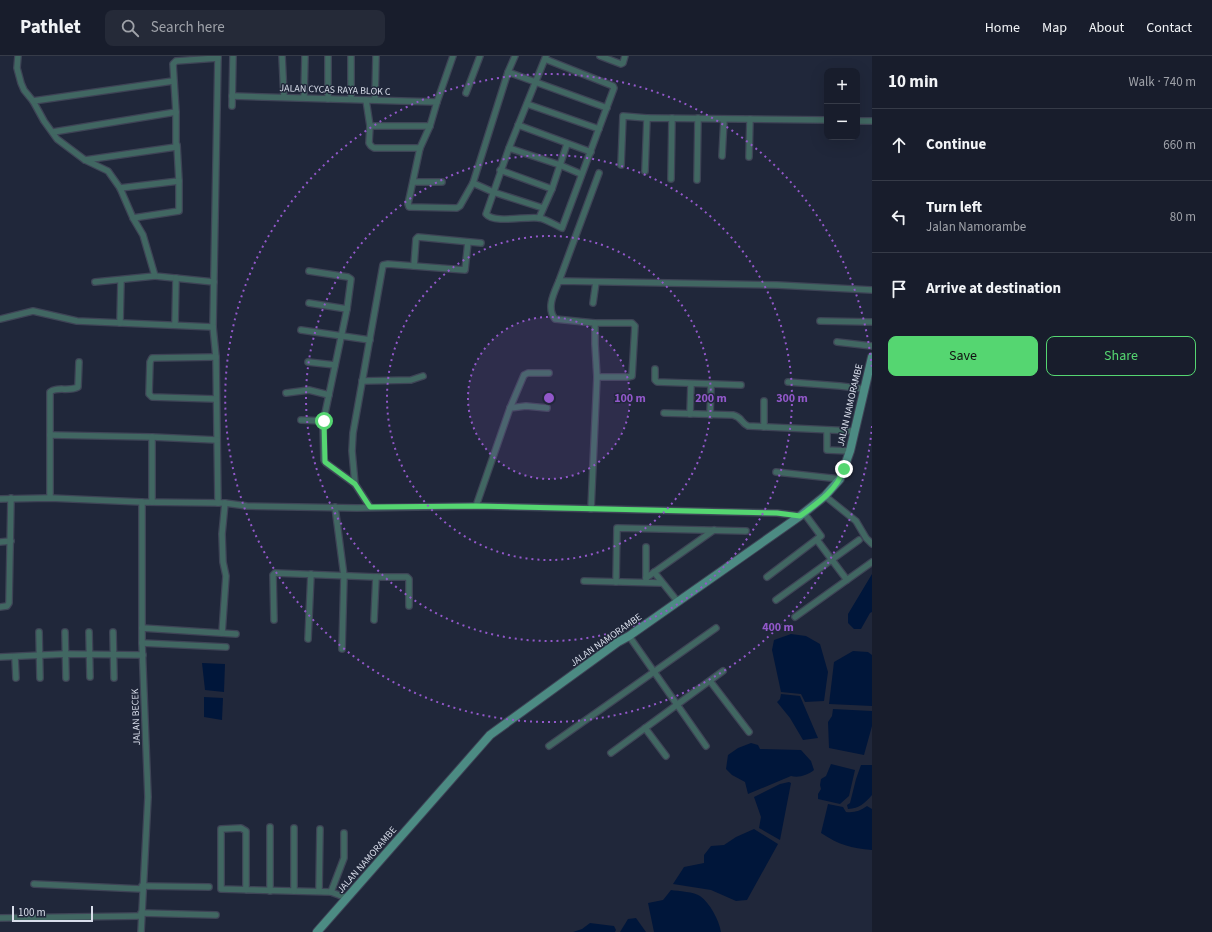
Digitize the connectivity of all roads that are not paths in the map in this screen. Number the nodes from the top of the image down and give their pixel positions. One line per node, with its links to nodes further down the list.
1 (18, 56): 26 (street)
2 (234, 56): 19 (street)
3 (282, 56): 20 (street)
4 (305, 56): 21 (street)
5 (328, 56): 22 (street)
6 (351, 56): 23 (street)
7 (376, 56): 25 (street)
8 (453, 56): 27 (street)
9 (480, 56): 18 (street)
10 (515, 56): 15 (street)
11 (600, 56): 12 (street)
12 (626, 56)
13 (218, 57): 16 (street); 80 (street)
14 (546, 57): 17 (street); 30 (street)
15 (508, 72): 17 (street); 64 (street)
16 (173, 81): 26 (street); 31 (street)
17 (535, 83): 28 (street); 30 (street)
18 (466, 93)
19 (232, 96): 20 (street, JALAN CYCAS RAYA BLOK C); 29 (street)
20 (284, 97): 21 (street, JALAN CYCAS RAYA BLOK C)
21 (304, 97): 22 (street, JALAN CYCAS RAYA BLOK C)
22 (328, 99): 23 (street, JALAN CYCAS RAYA BLOK C)
23 (351, 99): 24 (street, JALAN CYCAS RAYA BLOK C)
24 (366, 100): 25 (street, JALAN CYCAS RAYA BLOK C); 40 (street)
25 (375, 100): 27 (street, JALAN CYCAS RAYA BLOK C)
26 (33, 101): 44 (street)
27 (437, 102): 41 (street)
28 (527, 104): 42 (street); 43 (street)
29 (232, 106)
30 (607, 108): 43 (street)
31 (176, 112): 44 (street); 46 (street)
32 (647, 118): 33 (street); 54 (street); 56 (street)
33 (672, 118): 34 (street); 59 (street)
34 (698, 118): 35 (street); 60 (street)
35 (724, 119): 36 (street); 50 (street)
36 (750, 119): 37 (street); 51 (street)
37 (824, 120)
38 (860, 120): 39 (street)
39 (872, 121)
40 (370, 126): 41 (street); 47 (street)
41 (430, 126): 47 (street)
42 (518, 126): 45 (street); 48 (street)
43 (599, 129): 49 (street)
44 (53, 132): 52 (street)
45 (567, 144): 49 (street); 53 (street)
46 (177, 145): 52 (street); 61 (street)
47 (420, 148): 62 (street)
48 (509, 148): 53 (street); 55 (street)
49 (591, 152): 58 (street)
50 (722, 156)
51 (749, 157)
52 (84, 160): 65 (street)
53 (560, 165): 58 (street); 66 (street)
54 (621, 165)
55 (500, 170): 66 (street); 67 (street)
56 (645, 171)
57 (599, 173): 78 (street)
58 (581, 174): 70 (street)
59 (671, 180)
60 (696, 180)
61 (179, 181): 65 (street); 69 (street)
62 (413, 182): 63 (street); 64 (street)
63 (442, 182)
64 (473, 183): 67 (street)
65 (120, 188): 69 (street)
66 (552, 189): 68 (street)
67 (493, 192): 68 (street); 70 (street)
68 (543, 208): 70 (street)
69 (133, 218): 75 (street)
70 (540, 218)
71 (468, 242): 72 (street); 73 (street); 73 (street)
72 (481, 243)
73 (414, 266): 95 (street)
74 (309, 271): 85 (street)
75 (155, 276): 76 (street); 77 (street)
76 (176, 278): 80 (street); 91 (street)
77 (121, 280): 79 (street); 89 (street)
78 (559, 281): 81 (street); 90 (street)
79 (95, 282)
80 (214, 282): 92 (street)
81 (596, 282): 82 (street); 84 (street)
82 (872, 290)
83 (309, 303): 85 (street)
84 (593, 303)
85 (347, 309): 94 (street)
86 (0, 319): 89 (street)
87 (820, 320): 88 (street)
88 (872, 322)
89 (120, 323): 91 (street)
90 (594, 323): 106 (street); 106 (street)
91 (176, 325): 92 (street)
92 (213, 327): 98 (street)
93 (301, 330): 94 (street)
94 (341, 336): 95 (street); 102 (street)
95 (370, 340): 107 (street)
96 (837, 342): 97 (street)
97 (872, 346)
98 (216, 357): 115 (street); 115 (street)
99 (872, 357): 112 (main road, JALAN NAMORAMBE)
100 (79, 362): 127 (street)
101 (308, 362): 102 (street)
102 (335, 365): 114 (street)
103 (655, 369): 109 (street)
104 (549, 373): 117 (street)
105 (423, 376): 107 (street)
106 (597, 376): 144 (street)
107 (362, 381): 133 (street)
108 (788, 382): 112 (street)
109 (691, 384): 110 (street); 120 (street)
110 (712, 385): 111 (street); 121 (street)
111 (740, 385)
112 (864, 389): 126 (main road, JALAN NAMORAMBE)
113 (286, 393): 114 (street)
114 (329, 395): 123 (street)
115 (216, 399): 129 (street)
116 (764, 401): 124 (street)
117 (510, 408): 118 (street); 141 (street)
118 (547, 408)
119 (664, 413): 120 (street)
120 (690, 414): 121 (street)
121 (710, 415): 124 (street)
122 (300, 420): 123 (street)
123 (324, 421): 133 (street)
124 (764, 427): 125 (street)
125 (827, 430): 126 (street); 130 (street)
126 (854, 431): 130 (main road, JALAN NAMORAMBE)
127 (50, 435): 128 (street); 136 (street)
128 (152, 437): 129 (street); 139 (street)
129 (217, 440): 140 (street)
130 (850, 451): 132 (main road, JALAN NAMORAMBE)
131 (776, 472): 132 (street)
132 (840, 479): 134 (main road, JALAN NAMORAMBE)
133 (355, 484): 143 (street)
134 (826, 496): 145 (main road, JALAN NAMORAMBE); 152 (street)
135 (11, 498): 136 (street); 137 (street); 150 (street)
136 (50, 498): 138 (street)
137 (0, 499)
138 (142, 502): 139 (street); 173 (street, JALAN BECEK)
139 (152, 502): 140 (street)
140 (221, 503): 142 (street); 179 (street)
141 (476, 506): 143 (street); 144 (street)
142 (335, 507): 143 (street); 158 (street)
143 (370, 507)
144 (591, 510): 145 (street)
145 (802, 515): 148 (street); 167 (main road, JALAN NAMORAMBE)
146 (714, 530): 147 (street); 156 (street); 164 (street)
147 (746, 531)
148 (816, 540): 154 (street); 159 (street)
149 (859, 540): 154 (street)
150 (11, 541): 151 (street); 169 (street)
151 (0, 542)
152 (872, 544)
153 (646, 547): 161 (street)
154 (832, 560): 162 (street); 166 (street)
155 (872, 562): 162 (street)
156 (654, 572): 161 (street); 165 (street)
157 (311, 574): 158 (street); 171 (street); 182 (street)
158 (344, 576): 160 (street); 185 (street)
159 (767, 576)
160 (376, 577): 168 (street); 172 (street)
161 (646, 580): 164 (street); 165 (street)
162 (847, 580): 170 (street)
163 (584, 581): 164 (street)
164 (616, 582)
165 (661, 583): 167 (street)
166 (776, 600)
167 (678, 602): 181 (main road, JALAN NAMORAMBE)
168 (409, 606)
169 (0, 607)
170 (795, 617)
171 (274, 620)
172 (374, 620)
173 (142, 628): 179 (street); 183 (street, JALAN BECEK)
174 (716, 628): 194 (street)
175 (39, 632): 190 (street)
176 (65, 632): 186 (street)
177 (89, 632): 187 (street)
178 (113, 632): 188 (street)
179 (222, 632): 180 (street)
180 (236, 634)
181 (629, 636): 194 (street); 220 (main road, JALAN NAMORAMBE)
182 (308, 639)
183 (142, 643): 184 (street); 189 (street, JALAN BECEK)
184 (226, 647)
185 (342, 649)
186 (65, 654): 187 (street); 190 (street); 198 (street)
187 (89, 654): 188 (street); 195 (street)
188 (114, 654): 189 (street); 199 (street)
189 (142, 655): 214 (street, JALAN BECEK)
190 (40, 656): 192 (street); 197 (street)
191 (0, 657): 192 (street)
192 (15, 657): 196 (street)
193 (723, 671): 200 (street)
194 (654, 672): 201 (street); 204 (street)
195 (90, 677)
196 (16, 678)
197 (40, 678)
198 (66, 678)
199 (114, 678)
200 (710, 681): 201 (street); 203 (street)
201 (676, 704): 202 (street); 205 (street)
202 (645, 728): 206 (street); 207 (street)
203 (749, 732)
204 (549, 746)
205 (706, 746)
206 (611, 753)
207 (666, 756)
208 (270, 827): 216 (street)
209 (294, 828): 217 (street)
210 (320, 829): 218 (street)
211 (344, 832): 219 (street)
212 (34, 884): 214 (street)
213 (209, 887): 214 (street)
214 (142, 888): 222 (street, JALAN BECEK)
215 (246, 890): 215 (street); 216 (street)
216 (270, 891): 217 (street)
217 (294, 891): 218 (street)
218 (319, 891): 219 (street)
219 (331, 892): 220 (street)
220 (347, 898): 224 (main road, JALAN NAMORAMBE)
221 (216, 914): 222 (street)
222 (141, 915): 223 (street); 225 (street, JALAN BECEK)
223 (0, 918)
224 (320, 930)
225 (141, 932)

